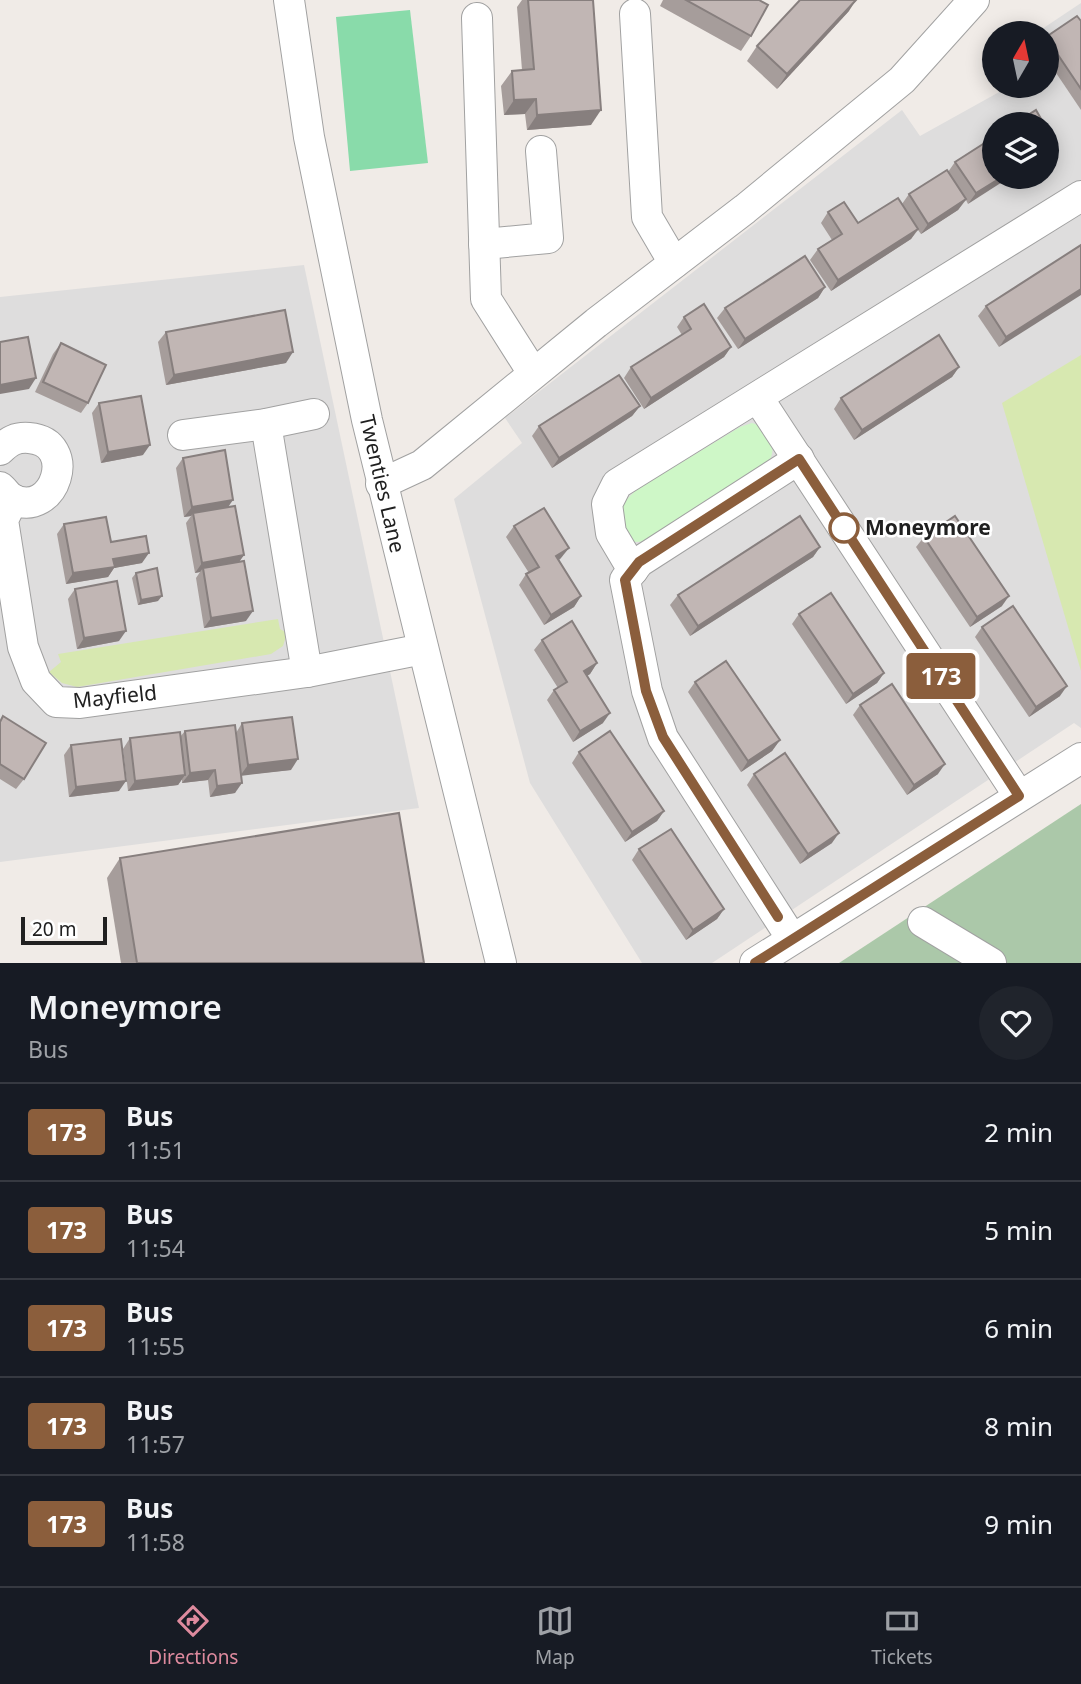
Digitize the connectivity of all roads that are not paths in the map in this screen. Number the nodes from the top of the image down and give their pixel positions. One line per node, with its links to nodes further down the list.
1 (289, 0): 16 (street, Twenties Lane)
2 (974, 0): 8 (street)
3 (635, 14): 8 (street)
4 (477, 18): 7 (street)
5 (541, 151): 7 (street)
6 (1081, 196): 10 (street)
7 (484, 244): 9 (street)
8 (674, 262): 9 (street)
9 (533, 373): 16 (street)
10 (758, 398): 15 (street); 18 (street)
11 (314, 414): 12 (street)
12 (266, 424): 13 (street); 20 (street)
13 (183, 435)
14 (0, 450): 17 (street, Mayfield)
15 (799, 459): 18 (street); 22 (street)
16 (381, 484): 19 (street, Twenties Lane)
17 (6, 493): 20 (street, Mayfield)
18 (633, 570): 24 (street)
19 (423, 649): 20 (street, Mayfield); 25 (street, Twenties Lane)
20 (307, 672)
21 (1081, 758): 22 (street)
22 (1019, 796): 24 (street)
23 (923, 922): 27 (street)
24 (792, 939): 26 (street)
25 (500, 963)
26 (755, 963)
27 (991, 963)

